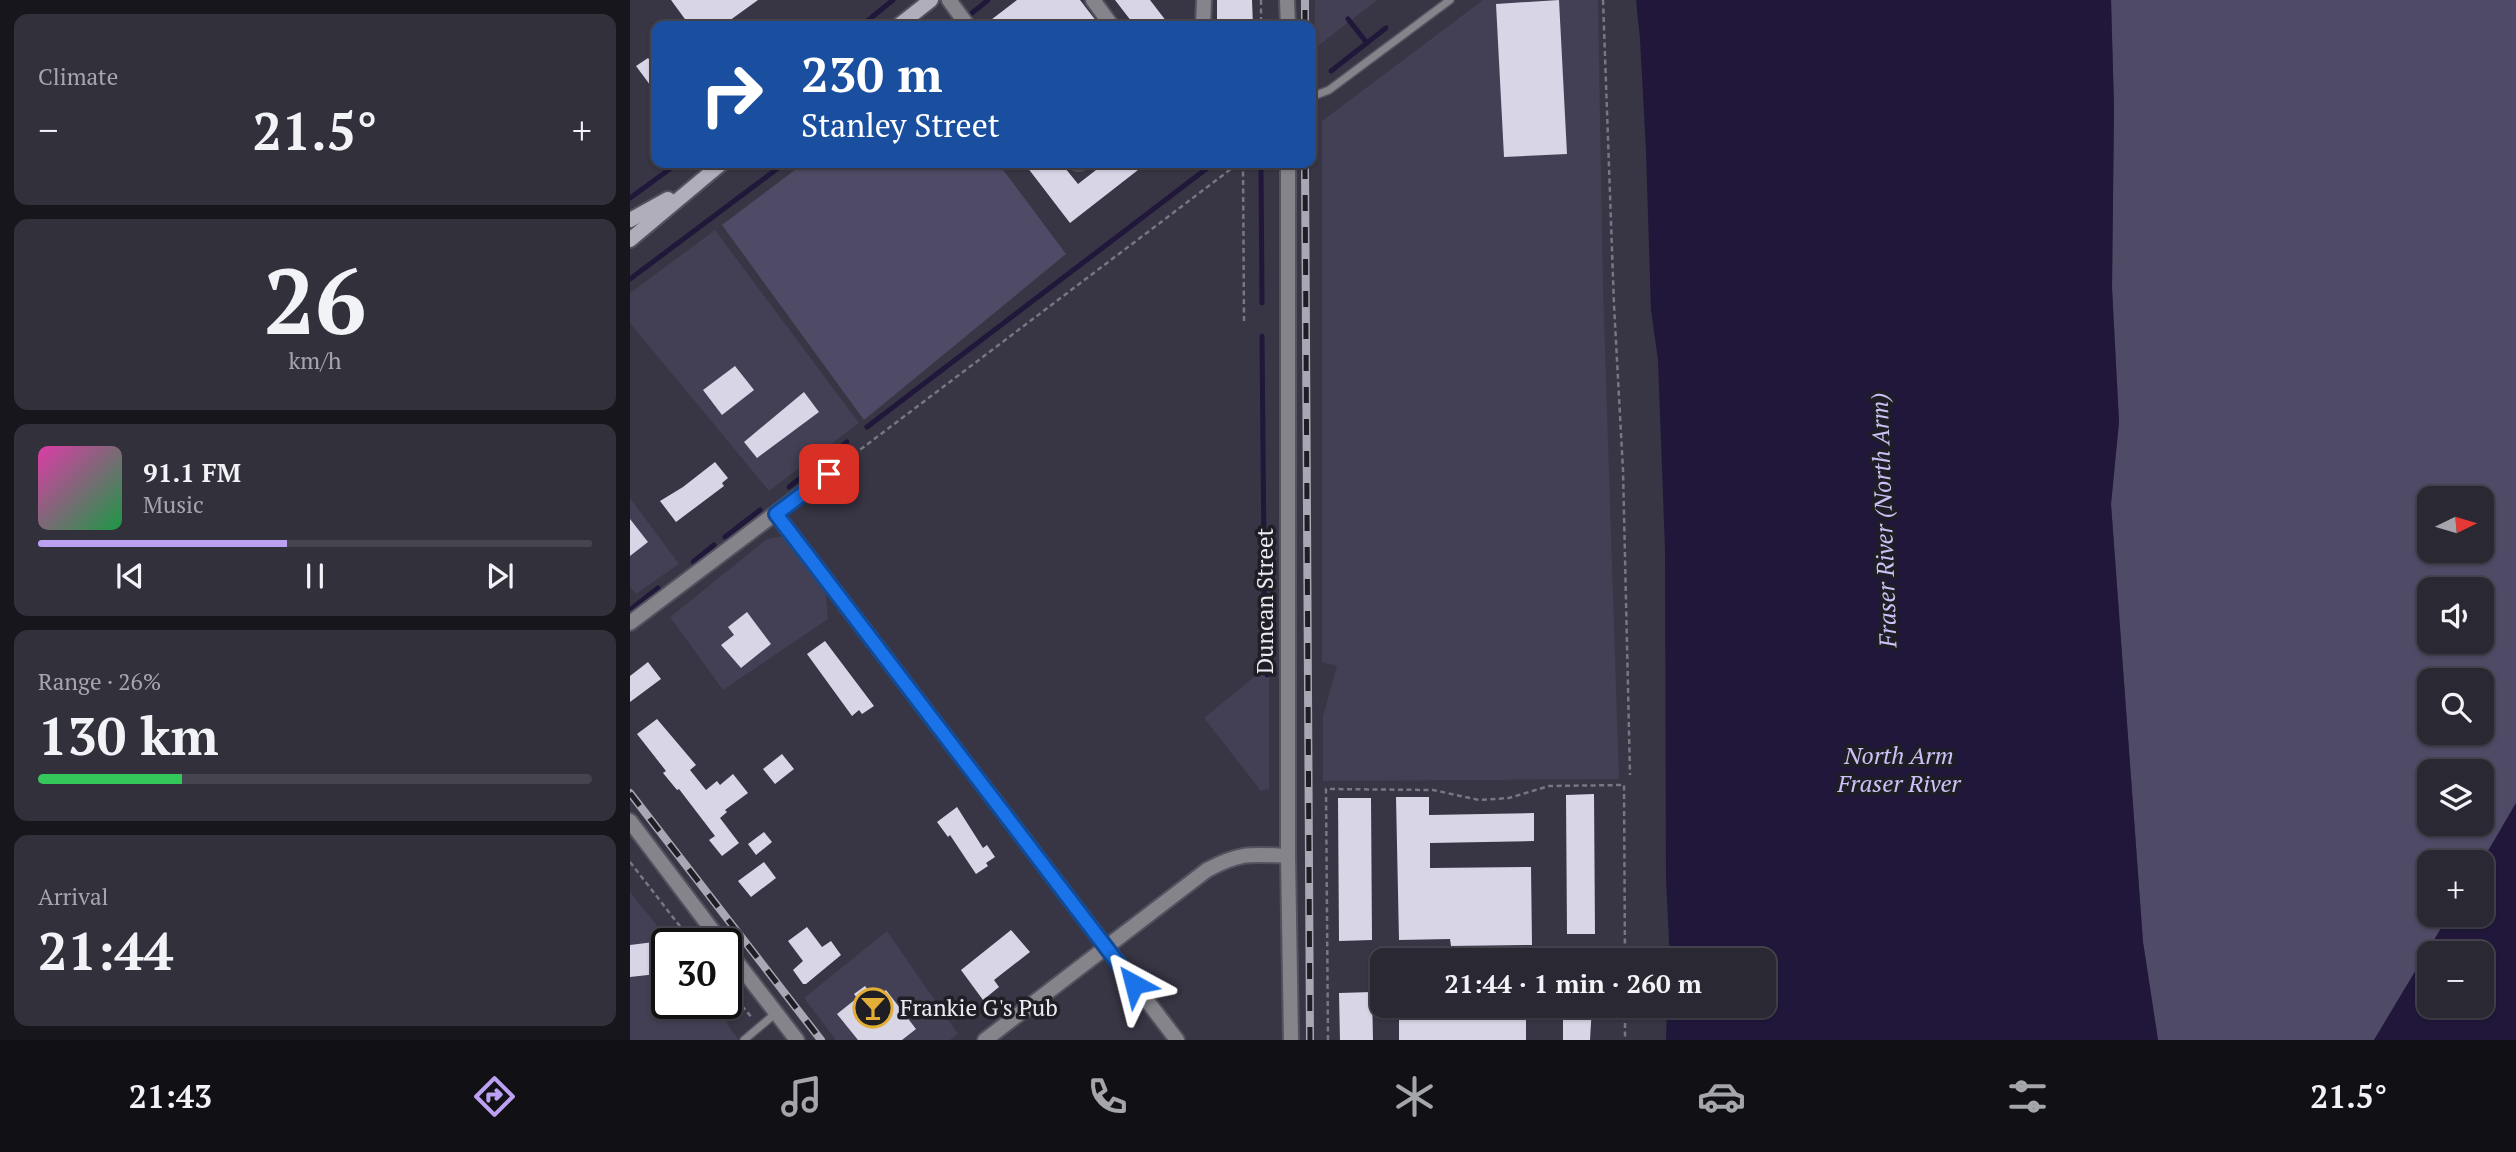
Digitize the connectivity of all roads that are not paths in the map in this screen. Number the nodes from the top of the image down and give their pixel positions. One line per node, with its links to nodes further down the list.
1 (931, 0): 7 (main road)
2 (949, 0): 8 (street)
3 (1093, 0): 9 (street)
4 (1204, 0): 10 (street)
5 (1287, 0): 11 (street)
6 (1450, 0): 12 (lane)
7 (904, 21)
8 (964, 21)
9 (1108, 21)
10 (1203, 21)
11 (1287, 21)
12 (1316, 95)
13 (715, 168): 15 (main road)
14 (1288, 168): 22 (street, Duncan Street)
15 (694, 184): 16 (main road); 17 (main road)
16 (630, 220)
17 (630, 240)
18 (829, 474): 19 (street)
19 (776, 514): 20 (street); 24 (street)
20 (630, 623)
21 (630, 821): 23 (street)
22 (1288, 856): 24 (street); 31 (street, Duncan Street)
23 (711, 928)
24 (1105, 947): 29 (street); 30 (street)
25 (742, 968): 26 (street)
26 (777, 1013): 27 (lane); 28 (street)
27 (744, 1040)
28 (797, 1040)
29 (985, 1040)
30 (1177, 1040)
31 (1290, 1040)

